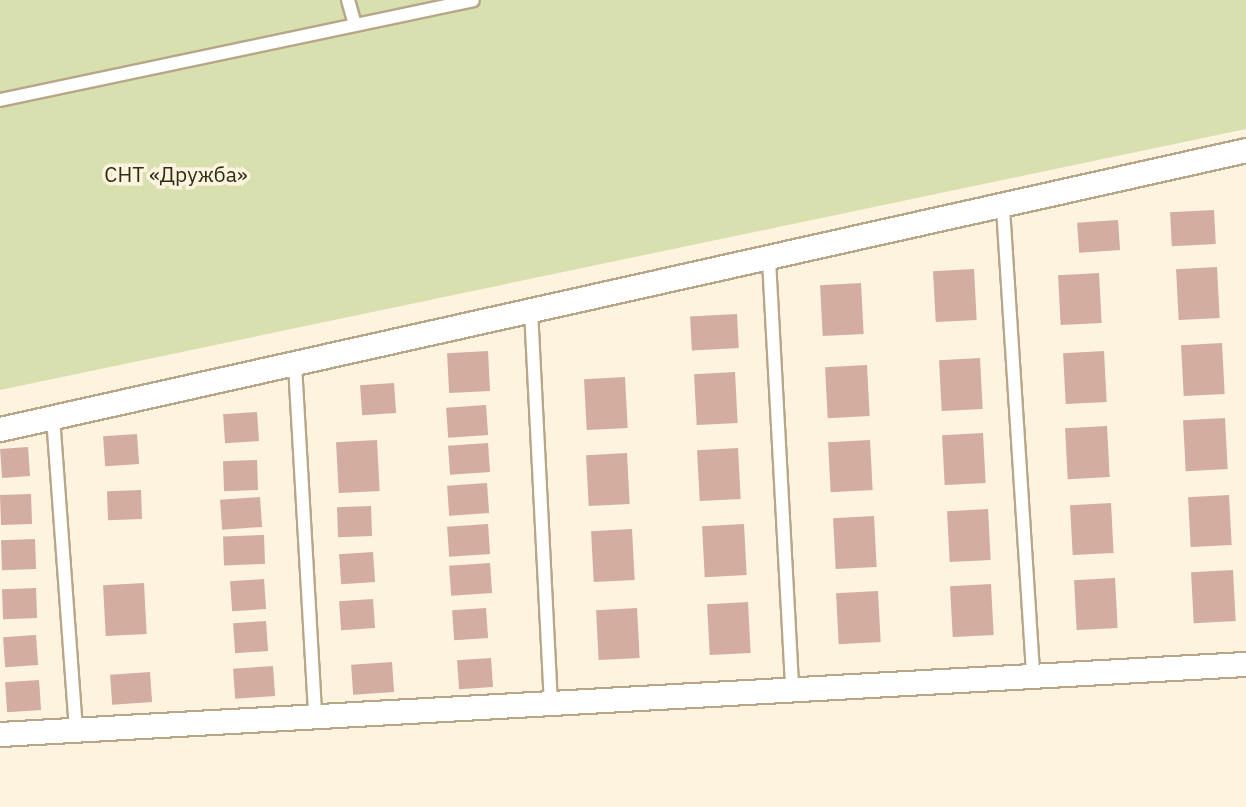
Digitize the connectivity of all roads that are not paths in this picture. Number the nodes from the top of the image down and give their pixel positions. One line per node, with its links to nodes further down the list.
1 (348, 0): 3 (lane)
2 (473, 0): 3 (lane)
3 (355, 24): 4 (lane)
4 (0, 100)
5 (1246, 150): 6 (street)
6 (1003, 208): 7 (street); 13 (lane)
7 (769, 260): 8 (street); 14 (lane)
8 (531, 310): 9 (street); 15 (lane)
9 (295, 365): 10 (street); 16 (lane)
10 (53, 418): 11 (street); 17 (lane)
11 (0, 429)
12 (1246, 664): 13 (street)
13 (1033, 674): 14 (street)
14 (792, 689): 15 (street)
15 (551, 701): 16 (street)
16 (314, 716): 17 (street)
17 (76, 730): 18 (street)
18 (0, 734)

